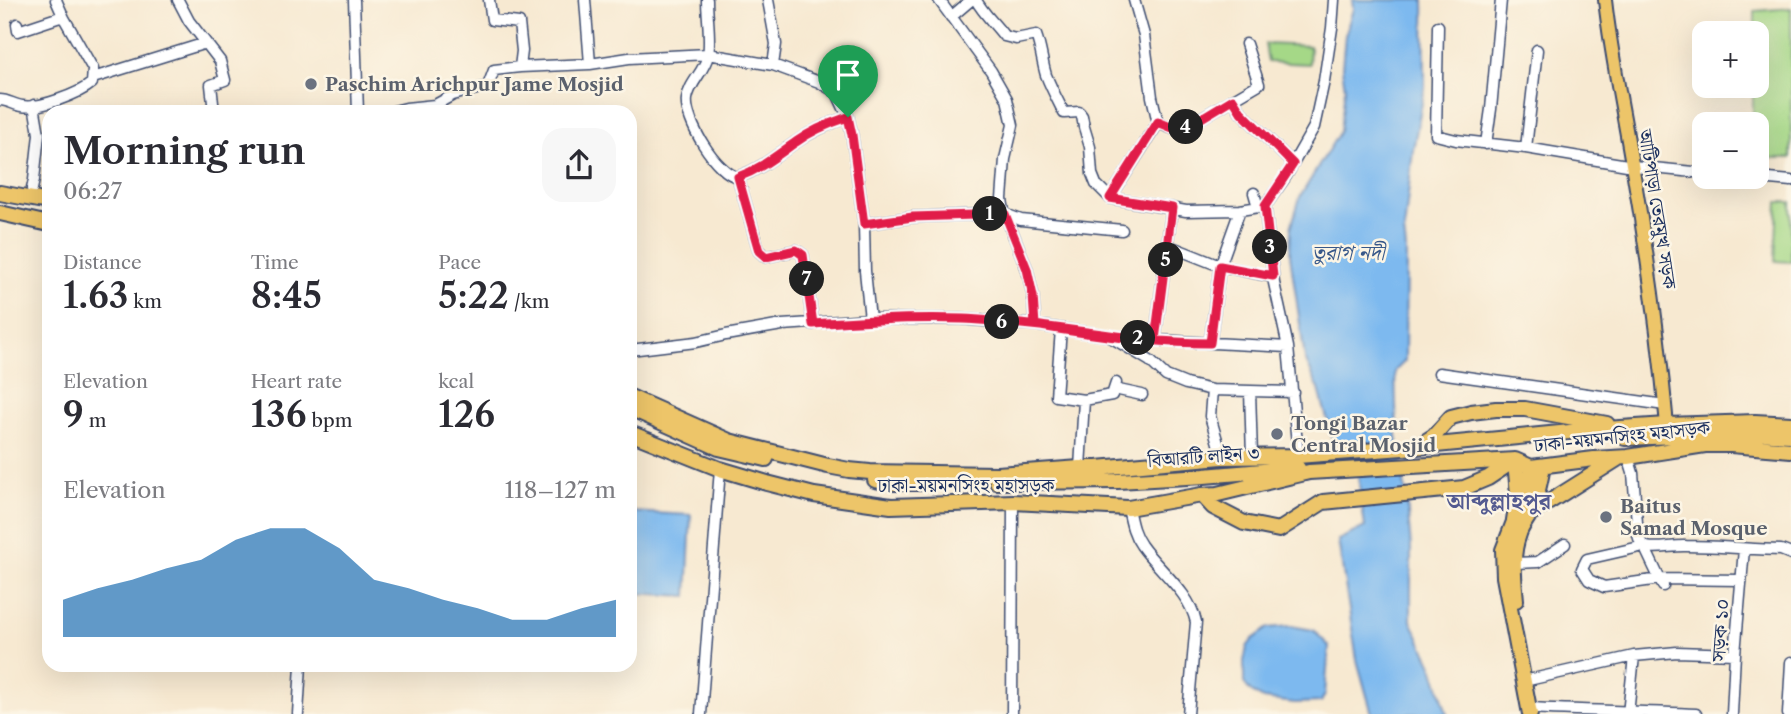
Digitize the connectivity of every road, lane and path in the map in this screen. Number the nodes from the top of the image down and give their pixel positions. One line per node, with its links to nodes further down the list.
1 (56, 0): 14 (street)
2 (178, 0): 18 (street)
3 (354, 0): 30 (street)
4 (489, 0): 24 (street)
5 (585, 0): 22 (street)
6 (709, 0): 21 (street)
7 (768, 0): 23 (street)
8 (939, 0): 15 (street)
9 (974, 0): 15 (street); 47 (street)
10 (1134, 0): 33 (street)
11 (1334, 0): 36 (street)
12 (1501, 0): 34 (street)
13 (1605, 0): 37 (main road, আটিপাড়া তেরমুখ সড়ক)
14 (63, 16): 16 (street); 25 (street)
15 (951, 17): 53 (street)
16 (17, 23)
17 (1438, 26): 34 (street)
18 (206, 43): 25 (street); 29 (street)
19 (1246, 44): 26 (street)
20 (1537, 50): 35 (street)
21 (708, 54): 22 (street); 23 (street); 39 (street)
22 (590, 64): 24 (street)
23 (774, 65): 32 (street)
24 (520, 66): 31 (street)
25 (93, 78): 28 (street)
26 (1233, 99): 33 (street); 36 (street)
27 (0, 100): 28 (street)
28 (34, 105): 43 (street)
29 (213, 105)
30 (358, 105)
31 (435, 105)
32 (848, 117): 39 (street); 55 (street)
33 (1158, 122): 47 (street)
34 (1486, 145): 35 (street)
35 (1526, 148): 37 (street)
36 (1293, 164): 49 (street)
37 (1633, 166): 38 (street); 76 (main road, আটিপাড়া তেরমুখ সড়ক)
38 (1692, 172)
39 (738, 177): 61 (street)
40 (1769, 179): 41 (street)
41 (1791, 181)
42 (0, 185): 43 (highway)
43 (32, 189): 44 (highway)
44 (42, 191)
45 (0, 193): 48 (highway)
46 (1254, 193): 49 (street)
47 (1110, 198): 50 (street)
48 (42, 201)
49 (1262, 206): 51 (street); 59 (street)
50 (1172, 208): 51 (street); 57 (street)
51 (1240, 210): 58 (street)
52 (0, 214): 54 (highway)
53 (1005, 214): 55 (street); 56 (street); 62 (street)
54 (42, 223)
55 (864, 224): 60 (street)
56 (1122, 230)
57 (1167, 245): 58 (street); 65 (street)
58 (1220, 266): 59 (street); 66 (street)
59 (1273, 276): 67 (street)
60 (870, 319): 61 (street); 62 (street)
61 (813, 324): 68 (street)
62 (1035, 325): 63 (street)
63 (1061, 330): 64 (street); 75 (street)
64 (1110, 336): 65 (street); 70 (street)
65 (1155, 340): 66 (street)
66 (1210, 343): 67 (street)
67 (1288, 347): 72 (street)
68 (637, 349)
69 (1439, 373): 76 (street)
70 (1212, 390): 71 (street); 86 (street)
71 (1250, 391): 72 (street); 87 (street)
72 (1293, 392): 84 (street)
73 (1142, 396): 75 (street)
74 (637, 400): 90 (highway, ঢাকা-ময়মনসিংহ মহাসড়ক)
75 (1084, 400): 90 (street)
76 (1665, 405): 79 (main road, আটিপাড়া তেরমুখ সড়ক)
77 (637, 411): 85 (highway, বিআরটি লাইন ৩)
78 (1791, 424): 79 (highway, ঢাকা-ময়মনসিংহ মহাসড়ক)
79 (1667, 425): 80 (highway, ঢাকা-ময়মনসিংহ মহাসড়ক)
80 (1632, 428): 85 (highway, ঢাকা-ময়মনসিংহ মহাসড়ক); 85 (highway)
81 (1791, 435): 85 (highway, বিআরটি লাইন ৩)
82 (637, 436): 92 (highway, ঢাকা-ময়মনসিংহ মহাসড়ক)
83 (1791, 450): 88 (highway, ঢাকা-ময়মনসিংহ মহাসড়ক)
84 (1303, 455): 85 (highway, ঢাকা-ময়মনসিংহ মহাসড়ক); 87 (highway, ঢাকা-ময়মনসিংহ মহাসড়ক)
85 (1414, 456): 89 (highway, ঢাকা-ময়মনসিংহ মহাসড়ক); 93 (highway, ঢাকা-ময়মনসিংহ মহাসড়ক)
86 (1222, 457): 87 (highway, ঢাকা-ময়মনসিংহ মহাসড়ক); 90 (highway, ঢাকা-ময়মনসিংহ মহাসড়ক)
87 (1252, 457)
88 (1624, 457): 91 (highway, ঢাকা-ময়মনসিংহ মহাসড়ক); 96 (highway); 99 (street)
89 (1515, 460): 91 (highway, ঢাকা-ময়মনসিংহ মহাসড়ক); 93 (highway); 97 (highway)
90 (1080, 467)
91 (1537, 467): 96 (highway); 97 (highway)
92 (720, 469): 94 (highway, ঢাকা-ময়মনসিংহ মহাসড়ক); 113 (street)
93 (1202, 495): 95 (highway, ঢাকা-ময়মনসিংহ মহাসড়ক)
94 (1013, 502): 95 (highway, ঢাকা-ময়মনসিংহ মহাসড়ক); 114 (street)
95 (1128, 508): 115 (street)
96 (1530, 514): 102 (highway)
97 (1514, 520): 109 (highway)
98 (1565, 544): 102 (street)
99 (1644, 546): 100 (street); 104 (street); 104 (street)
100 (1744, 549): 101 (street); 103 (street, সড়ক ১০)
101 (1791, 554)
102 (1514, 563): 109 (highway)
103 (1741, 580): 104 (street); 105 (street, সড়ক ১০)
104 (1662, 582)
105 (1735, 654): 106 (street); 118 (street, সড়ক ১০)
106 (1634, 656): 109 (street); 111 (street)
107 (1791, 662): 119 (street)
108 (301, 672): 112 (street)
109 (1524, 681): 110 (highway)
110 (1530, 711): 111 (street)
111 (1629, 712): 116 (street)
112 (298, 714)
113 (701, 714)
114 (1012, 714)
115 (1188, 714)
116 (1681, 714): 117 (street)
117 (1696, 714)
118 (1732, 714)
119 (1788, 714)

